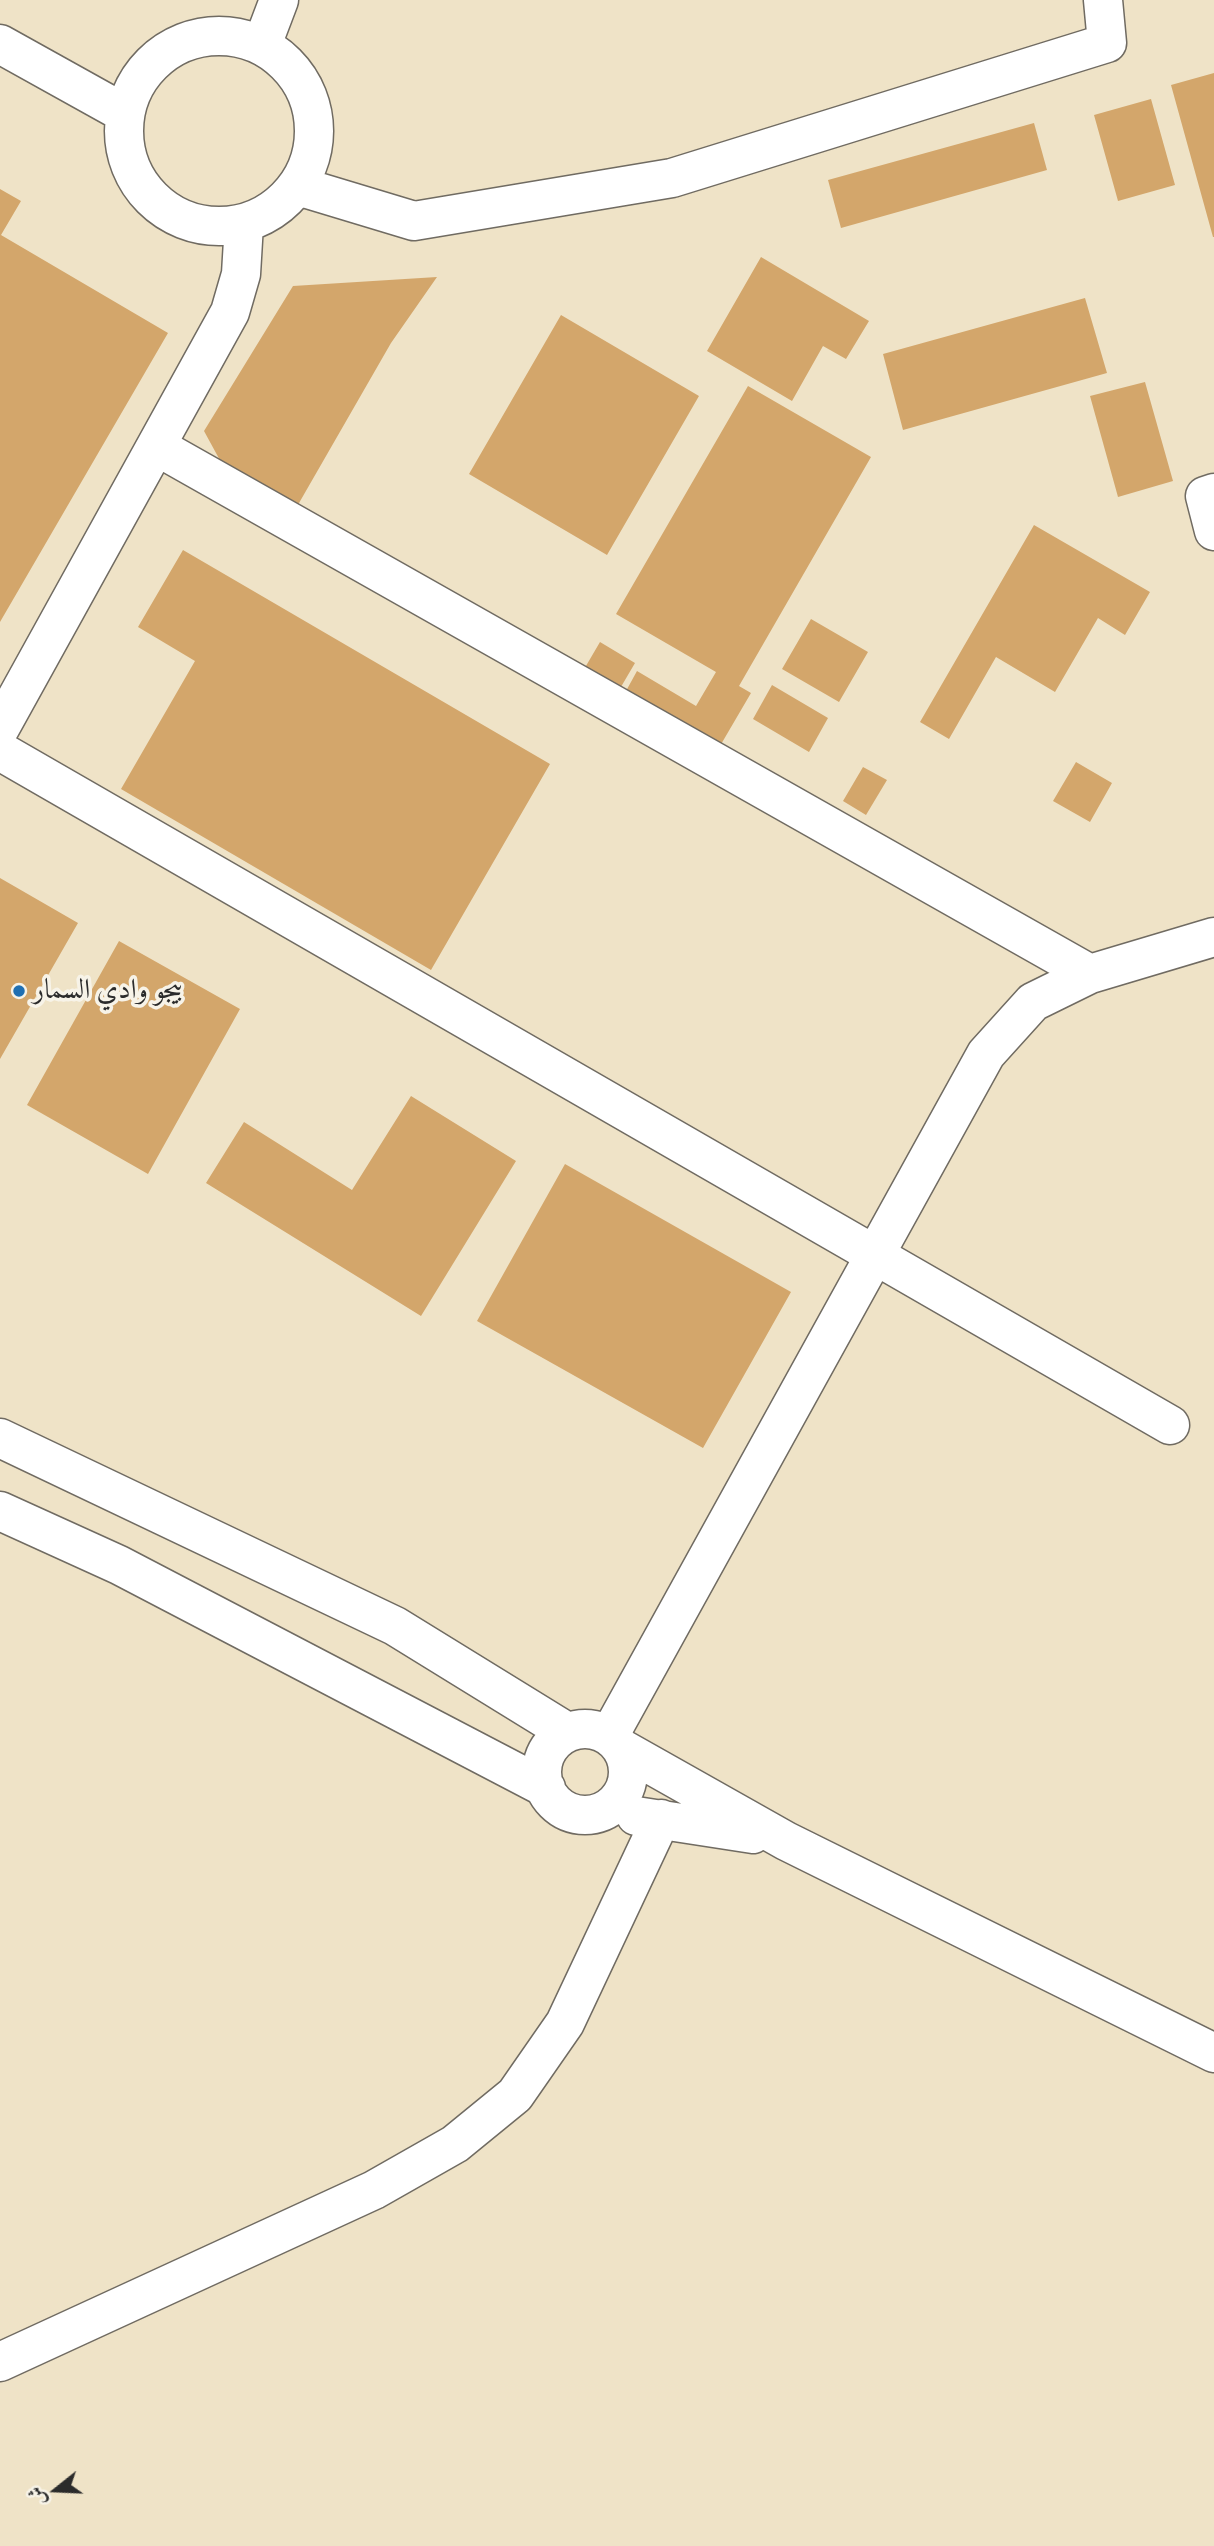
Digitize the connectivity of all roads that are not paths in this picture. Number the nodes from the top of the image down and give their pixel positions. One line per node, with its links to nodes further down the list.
1 (279, 0): 4 (street)
2 (1103, 0): 6 (street)
3 (0, 44): 5 (street)
4 (262, 45): 5 (street); 6 (street)
5 (124, 113): 7 (street)
6 (298, 186): 7 (street)
7 (244, 224): 8 (street)
8 (156, 446): 11 (street); 14 (street)
9 (1214, 493): 10 (street)
10 (1214, 531)
11 (0, 728)
12 (0, 751): 15 (street)
13 (1214, 937): 14 (street)
14 (1090, 974): 15 (street)
15 (877, 1256): 16 (street); 20 (street)
16 (1170, 1425)
17 (0, 1438): 19 (street)
18 (0, 1511): 21 (street)
19 (567, 1732): 20 (street); 21 (street)
20 (615, 1742): 22 (street); 24 (street)
21 (546, 1788): 22 (street)
22 (601, 1812): 23 (street)
23 (661, 1819): 24 (street); 26 (street)
24 (786, 1841): 25 (street)
25 (1214, 2053)
26 (0, 2361)

